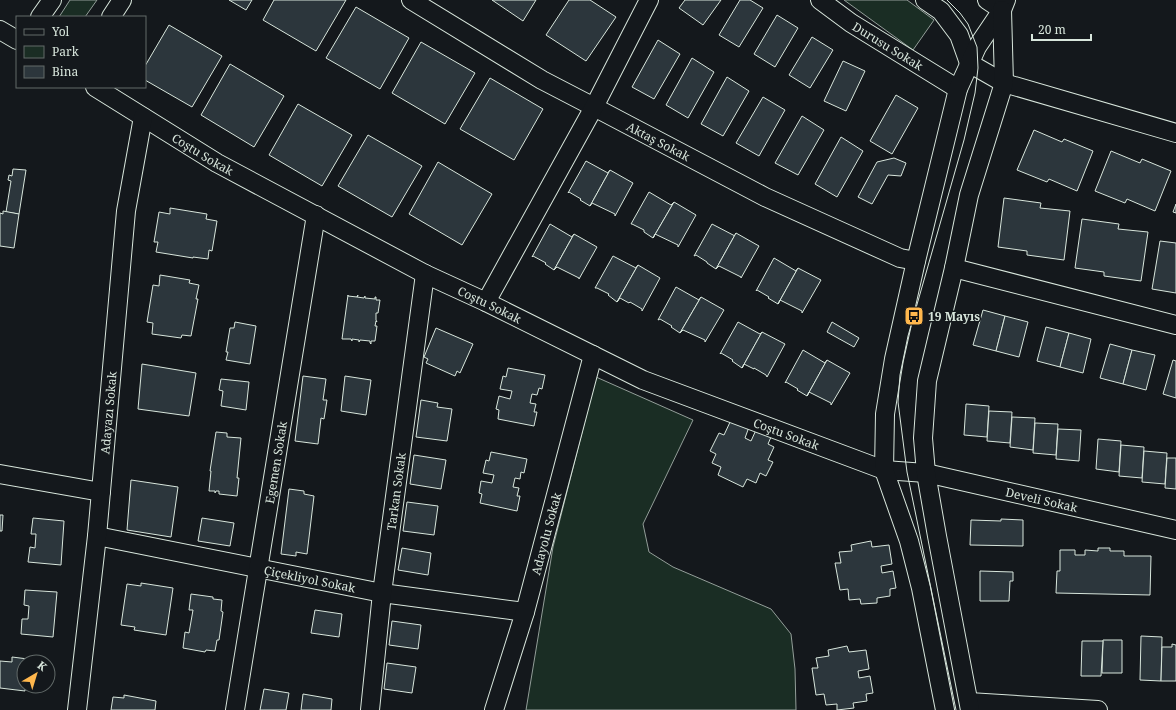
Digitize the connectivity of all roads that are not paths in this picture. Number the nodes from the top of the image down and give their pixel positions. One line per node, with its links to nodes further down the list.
1 (52, 0): 9 (street)
2 (122, 0): 10 (street)
3 (411, 0): 17 (street, Aktaş Sokak)
4 (649, 0): 17 (street)
5 (820, 0): 16 (street, Durusu Sokak)
6 (925, 0): 13 (street)
7 (987, 0): 8 (street)
8 (1004, 5): 13 (street); 14 (street)
9 (41, 16)
10 (112, 16)
11 (0, 30): 12 (street)
12 (16, 39)
13 (969, 63): 14 (street); 16 (street)
14 (1004, 83): 19 (street); 22 (street)
15 (97, 88): 18 (street, Coştu Sokak)
16 (958, 89): 21 (street)
17 (594, 107): 21 (street, Aktaş Sokak); 24 (street)
18 (143, 117): 20 (street, Coştu Sokak); 31 (street, Adayazı Sokak)
19 (1176, 133)
20 (316, 215): 23 (street, Coştu Sokak); 34 (street, Egemen Sokak)
21 (916, 261): 27 (street)
22 (954, 268): 25 (street); 29 (street)
23 (425, 274): 24 (street, Coştu Sokak); 35 (street, Tarkan Sokak)
24 (486, 302): 26 (street, Coştu Sokak)
25 (1176, 325)
26 (592, 355): 27 (street, Coştu Sokak); 36 (street, Adayolu Sokak)
27 (884, 470): 28 (street, Coştu Sokak); 42 (street)
28 (907, 472): 29 (street, Develi Sokak)
29 (926, 473): 32 (street, Develi Sokak); 37 (street)
30 (0, 474): 31 (street)
31 (101, 492): 33 (street, Adayazı Sokak)
32 (1176, 530)
33 (97, 536): 34 (street, Çiçekliyol Sokak); 38 (street, Adayazı Sokak)
34 (258, 568): 35 (street, Çiçekliyol Sokak); 39 (street, Egemen Sokak)
35 (382, 593): 36 (street, Çiçekliyol Sokak); 40 (street, Tarkan Sokak)
36 (525, 612): 41 (street, Adayolu Sokak)
37 (970, 706): 43 (street)
38 (77, 710)
39 (235, 710)
40 (370, 710)
41 (494, 710)
42 (945, 710)
43 (1098, 710)

